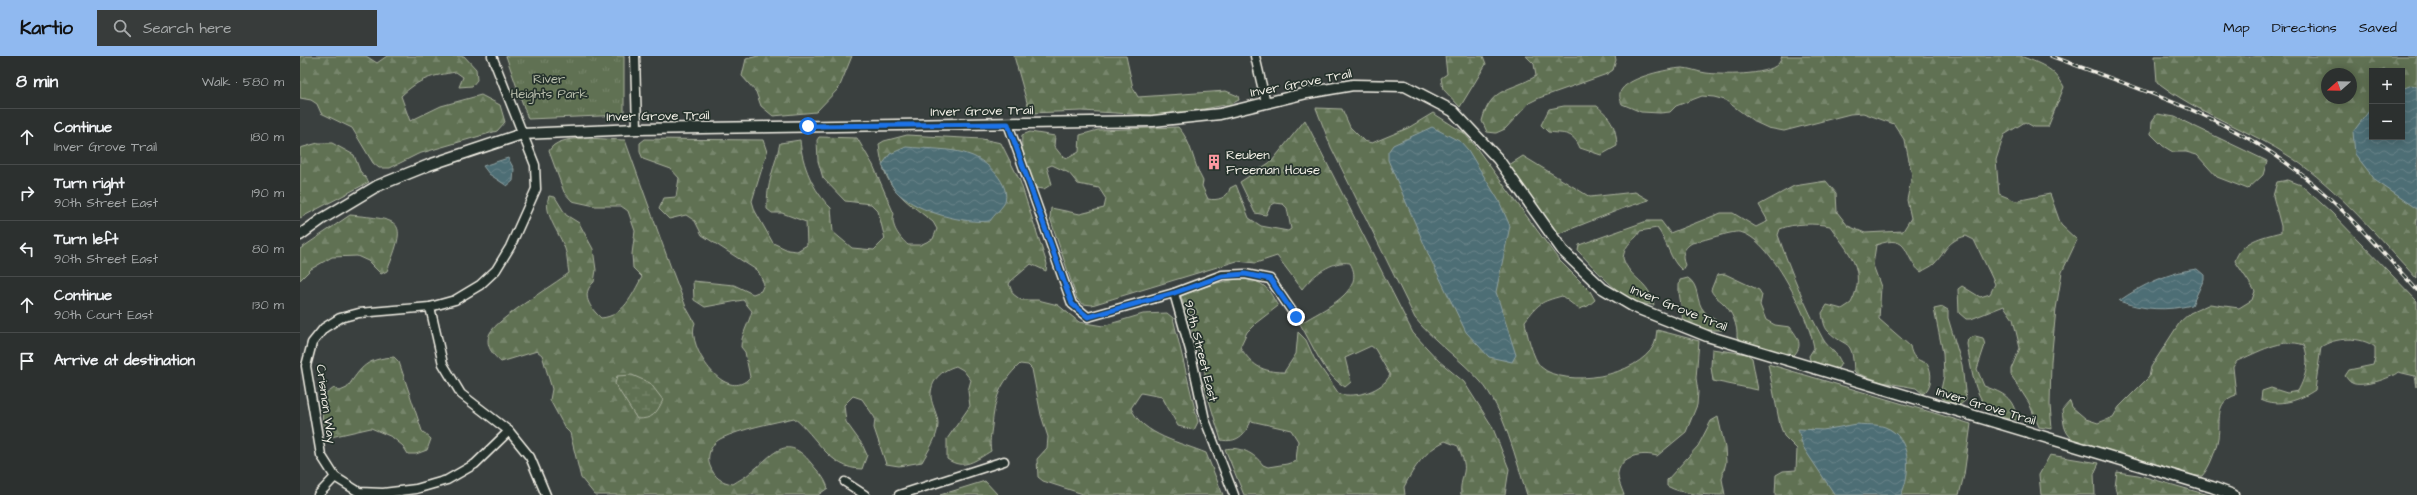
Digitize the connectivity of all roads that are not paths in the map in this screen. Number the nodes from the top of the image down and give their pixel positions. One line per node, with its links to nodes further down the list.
1 (492, 56): 7 (street, Crismon Way)
2 (635, 56): 6 (street)
3 (1255, 56): 4 (street)
4 (1266, 103): 5 (street, Inver Grove Trail); 21 (street, Inver Grove Trail)
5 (1008, 124): 6 (street, Inver Grove Trail); 9 (street, 90th Street East)
6 (637, 129): 7 (street, Inver Grove Trail)
7 (522, 134): 8 (street, Inver Grove Trail); 10 (street, Crismon Way)
8 (300, 235)
9 (1174, 293): 11 (street); 20 (street, 90th Street East)
10 (430, 307): 12 (street); 14 (street, Crismon Way)
11 (1296, 317)
12 (509, 431): 14 (street, Crismon Way); 17 (street)
13 (1004, 461): 19 (street)
14 (335, 477): 16 (street)
15 (845, 482): 18 (street)
16 (318, 495)
17 (546, 495)
18 (865, 495)
19 (899, 495)
20 (1234, 495)
21 (2233, 495)

